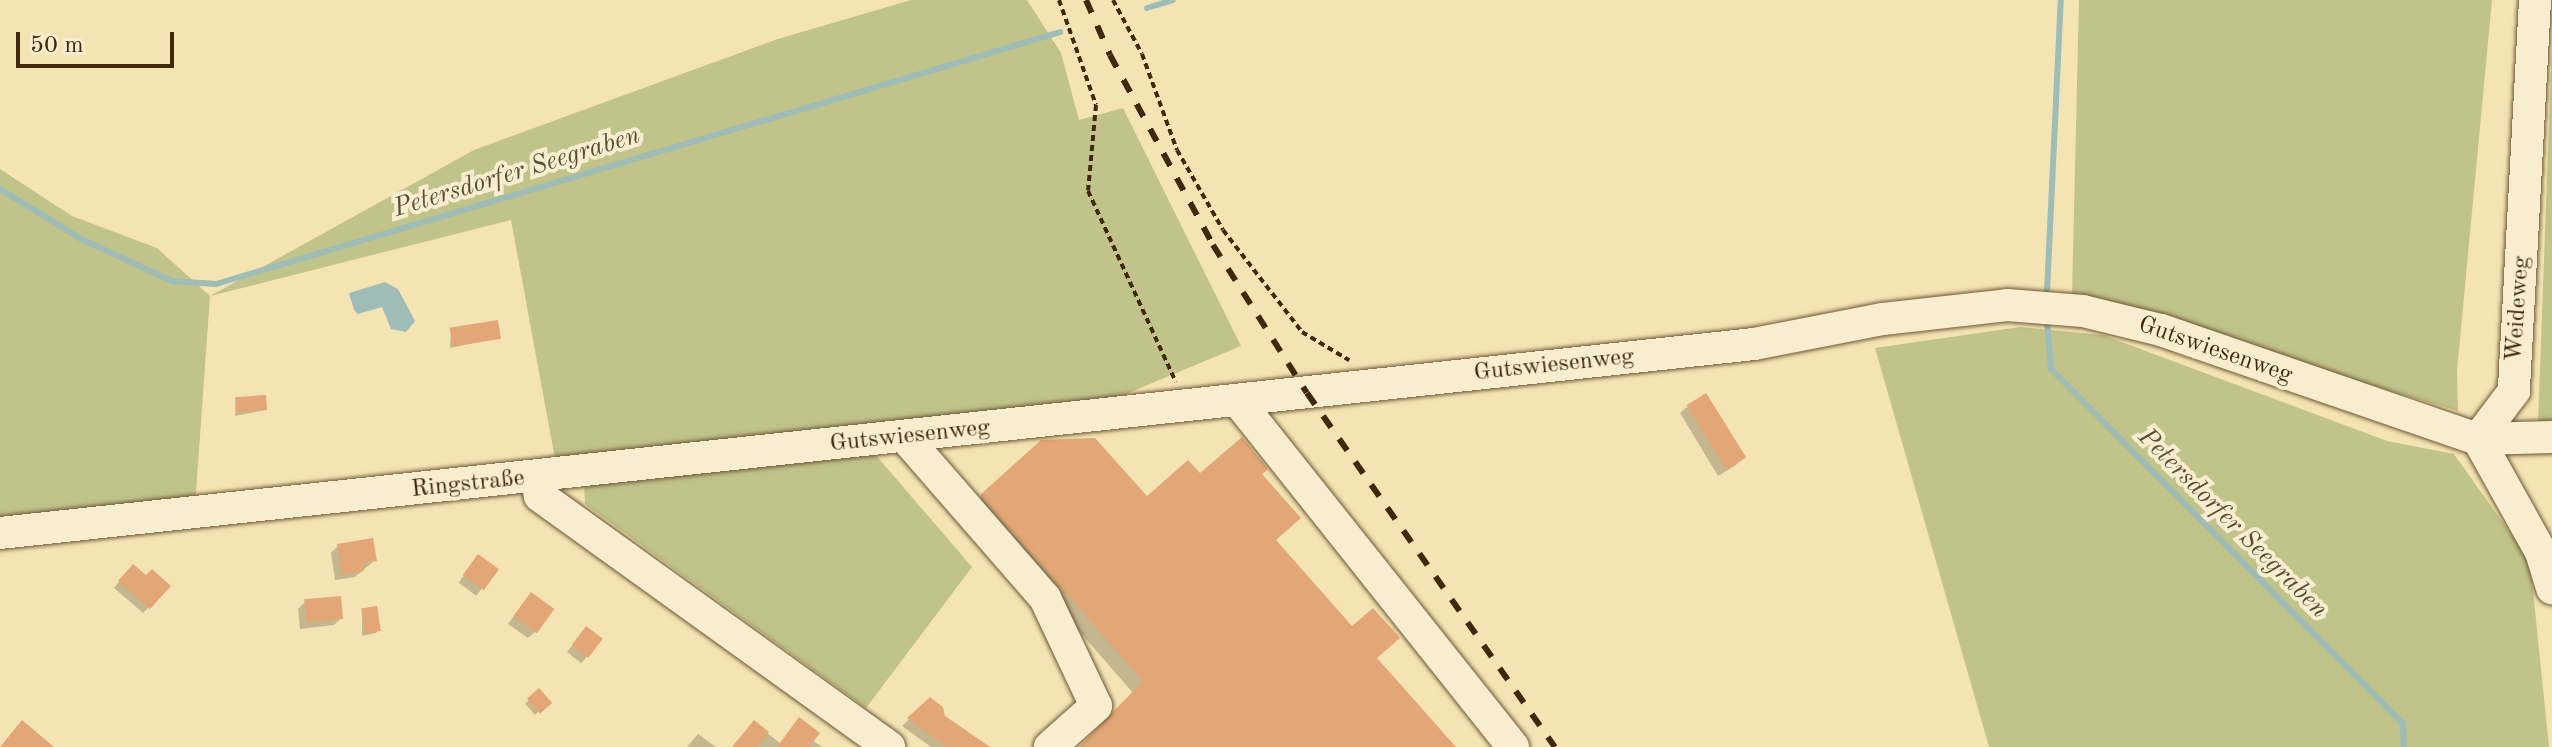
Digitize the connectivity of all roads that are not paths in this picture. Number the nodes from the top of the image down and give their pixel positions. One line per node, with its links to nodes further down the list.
1 (2535, 0): 5 (street, Weideweg)
2 (1238, 401): 3 (street, Gutswiesenweg); 5 (street, Gutswiesenweg); 11 (street)
3 (905, 437): 6 (street, Gutswiesenweg); 10 (street)
4 (2552, 437): 5 (street, Gutswiesenweg)
5 (2478, 439): 8 (street)
6 (537, 478): 7 (street, Ringstraße); 9 (street, Ringstraße)
7 (0, 533)
8 (2552, 588)
9 (889, 747)
10 (1050, 747)
11 (1513, 747)

